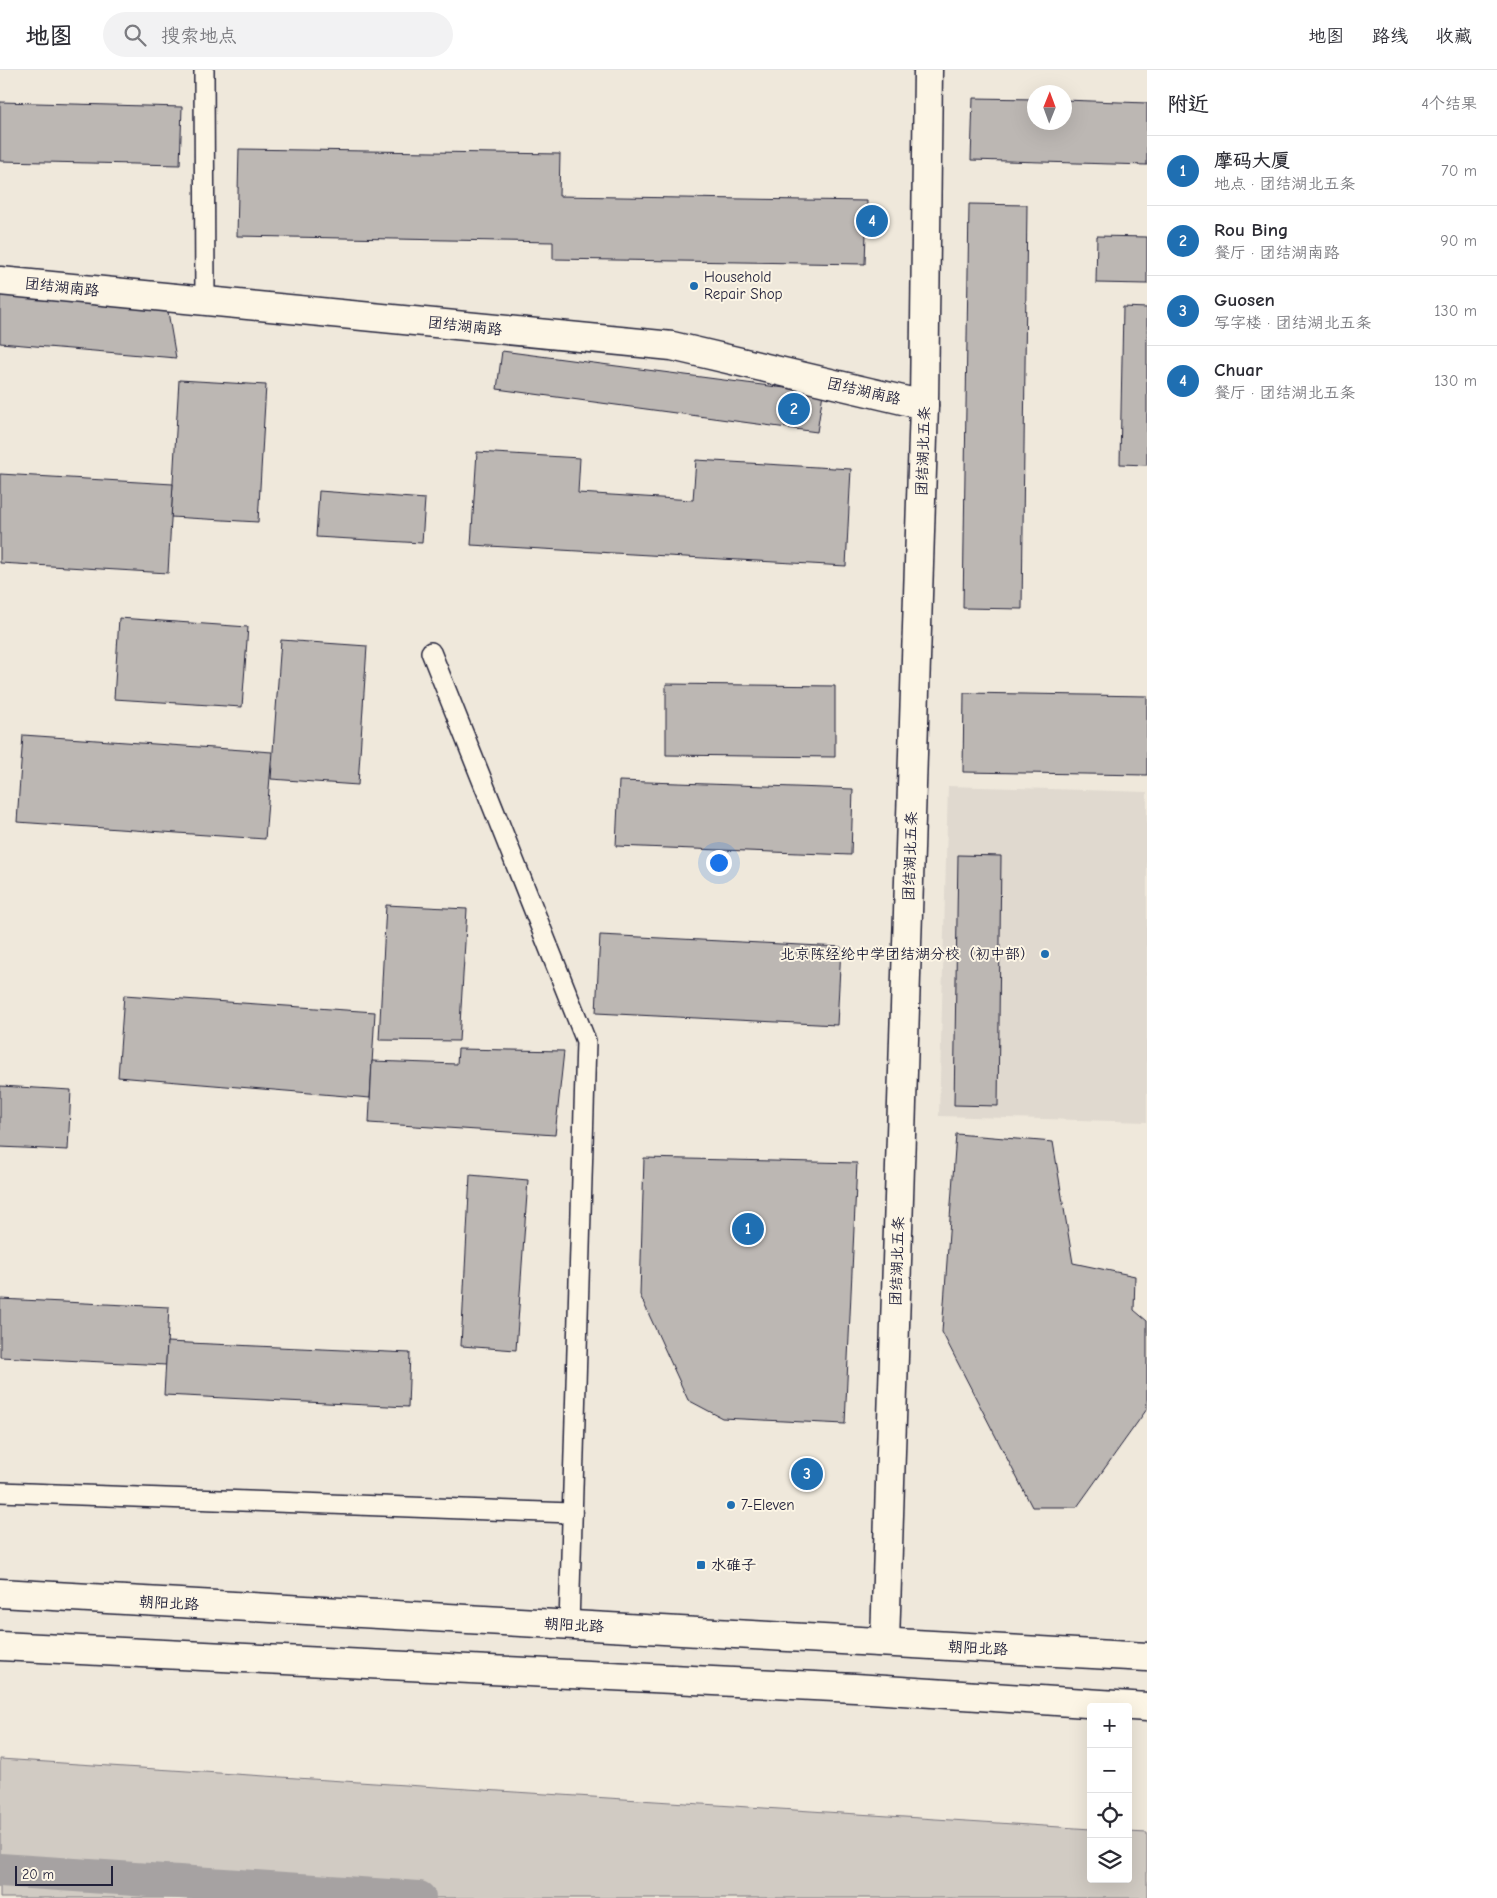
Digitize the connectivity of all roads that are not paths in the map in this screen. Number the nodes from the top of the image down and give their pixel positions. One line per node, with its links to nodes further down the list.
1 (204, 70): 4 (lane)
2 (928, 70): 5 (street, 团结湖北五条)
3 (0, 281): 4 (street, 团结湖南路)
4 (205, 301): 5 (street, 团结湖南路)
5 (924, 405): 11 (street, 团结湖北五条)
6 (431, 652): 8 (lane)
7 (0, 1492): 8 (lane)
8 (572, 1513): 10 (lane)
9 (0, 1593): 10 (street, 朝阳北路)
10 (569, 1625): 11 (street, 朝阳北路)
11 (885, 1642): 13 (street, 朝阳北路)
12 (0, 1646): 14 (street)
13 (1147, 1657)
14 (1147, 1707)

